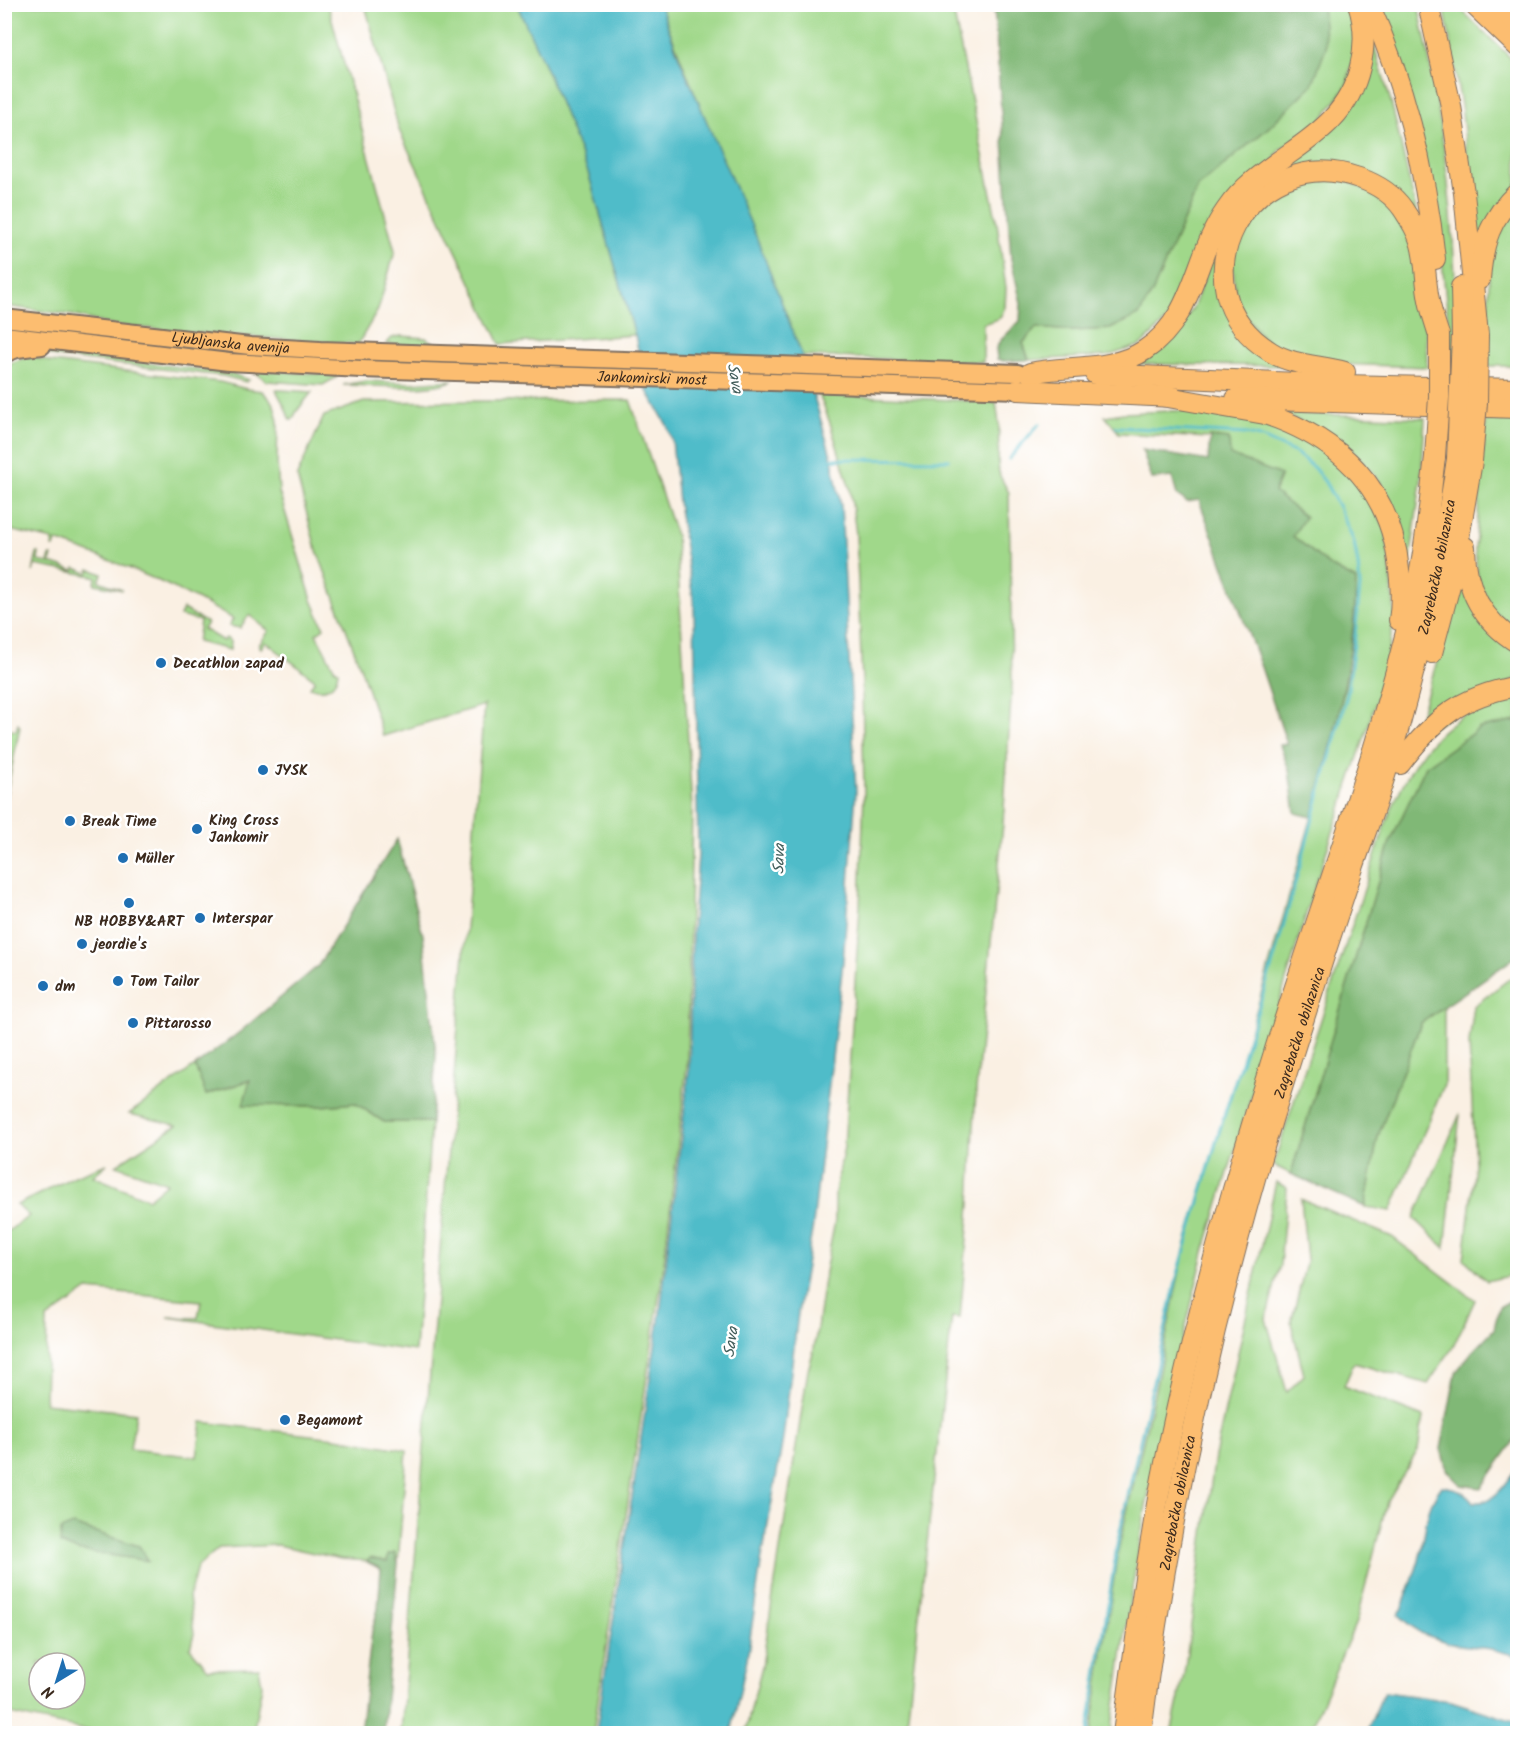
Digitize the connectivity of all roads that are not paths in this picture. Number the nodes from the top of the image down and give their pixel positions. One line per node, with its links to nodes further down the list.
1 (1358, 4): 20 (highway)
2 (1369, 4): 12 (highway)
3 (1428, 4): 10 (highway)
4 (1473, 4): 7 (highway)
5 (1497, 4): 6 (highway)
6 (1518, 24)
7 (1518, 47)
8 (1518, 192): 10 (highway)
9 (4, 318): 15 (main road, Ljubljanska avenija)
10 (1473, 333): 24 (highway, bridge)
11 (4, 335): 13 (main road, Ljubljanska avenija)
12 (1438, 335): 16 (highway); 28 (highway, Zagrebačka obilaznica, bridge)
13 (70, 343): 14 (main road); 17 (main road, Ljubljanska avenija)
14 (4, 354)
15 (458, 355): 20 (main road, Jankomirski most)
16 (1345, 372): 18 (highway); 19 (highway)
17 (458, 373): 20 (main road, Jankomirski most)
18 (1158, 376): 20 (highway); 21 (highway)
19 (1518, 378)
20 (1022, 379): 22 (highway)
21 (1518, 389)
22 (1162, 396): 23 (highway); 28 (highway)
23 (1518, 408)
24 (1466, 466): 25 (highway); 27 (highway); 29 (highway, Zagrebačka obilaznica)
25 (1518, 643)
26 (1518, 686): 27 (highway)
27 (1400, 764): 29 (highway)
28 (1355, 802): 30 (highway, Zagrebačka obilaznica)
29 (1352, 872): 31 (highway, Zagrebačka obilaznica)
30 (1123, 1734)
31 (1141, 1734)

